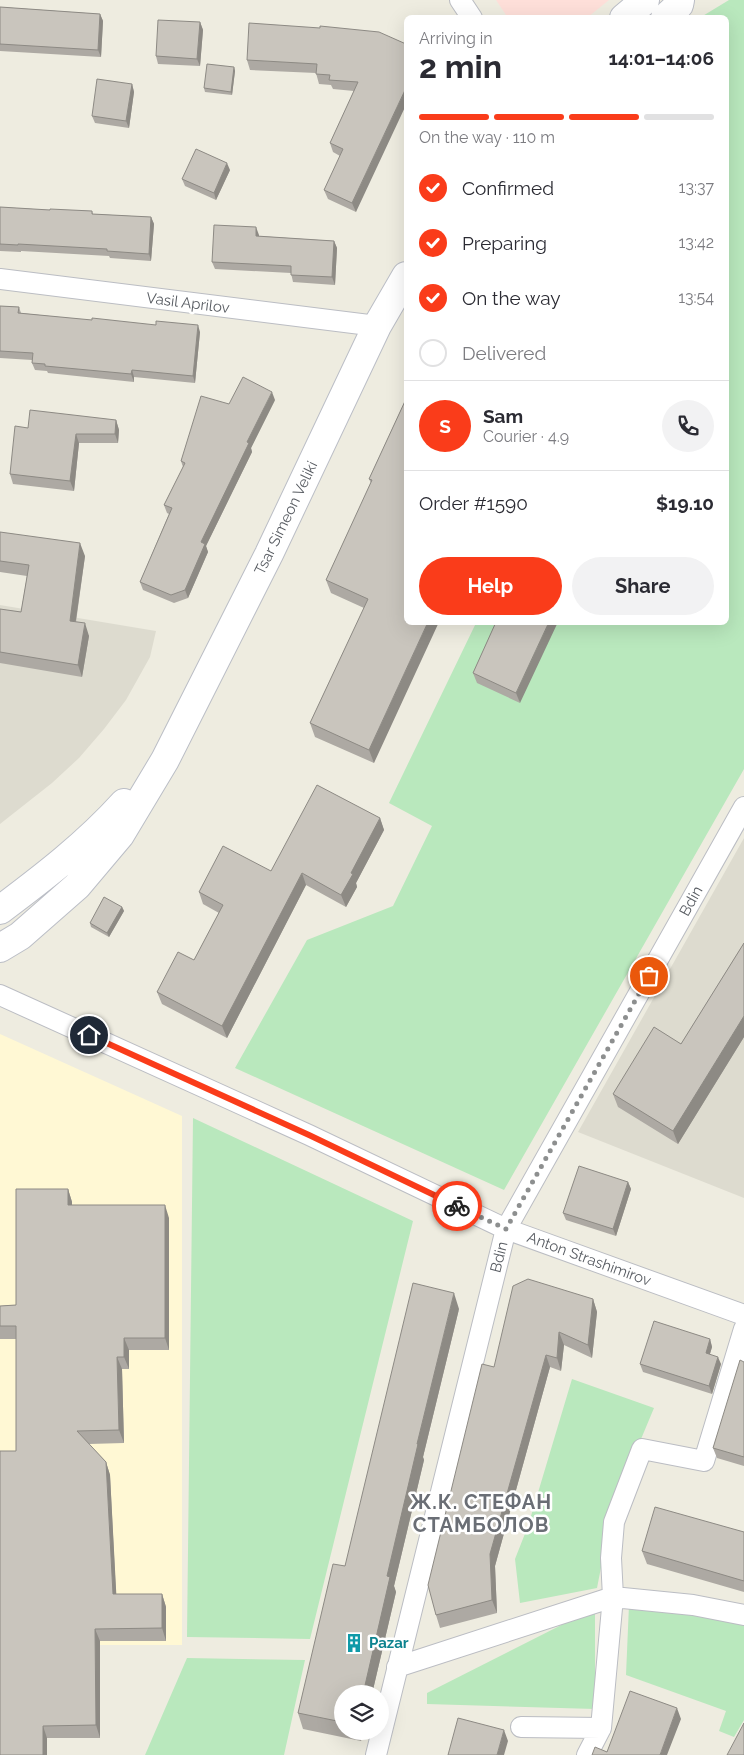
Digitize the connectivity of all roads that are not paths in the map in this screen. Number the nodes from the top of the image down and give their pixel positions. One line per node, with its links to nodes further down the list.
1 (460, 0): 4 (street)
2 (645, 0): 5 (main road)
3 (680, 0): 6 (main road)
4 (470, 15)
5 (628, 15)
6 (668, 15)
7 (0, 279): 9 (street, Vasil Aprilov)
8 (404, 279): 9 (main road, Tsar Simeon Veliki)
9 (377, 326): 10 (main road, Tsar Simeon Veliki)
10 (165, 760): 12 (main road, Tsar Simeon Veliki); 13 (main road, Tsar Simeon Veliki)
11 (744, 807): 15 (street, Bdin)
12 (0, 910)
13 (0, 948)
14 (0, 995): 15 (street, Anton Strashimirov)
15 (506, 1229): 16 (street, Anton Strashimirov); 20 (street, Bdin)
16 (744, 1315)
17 (744, 1328): 18 (street)
18 (613, 1597): 19 (street); 20 (street); 22 (street)
19 (744, 1615)
20 (397, 1667): 23 (street, Bdin)
21 (521, 1727): 22 (street)
22 (601, 1728): 24 (street)
23 (376, 1755)
24 (587, 1755)

